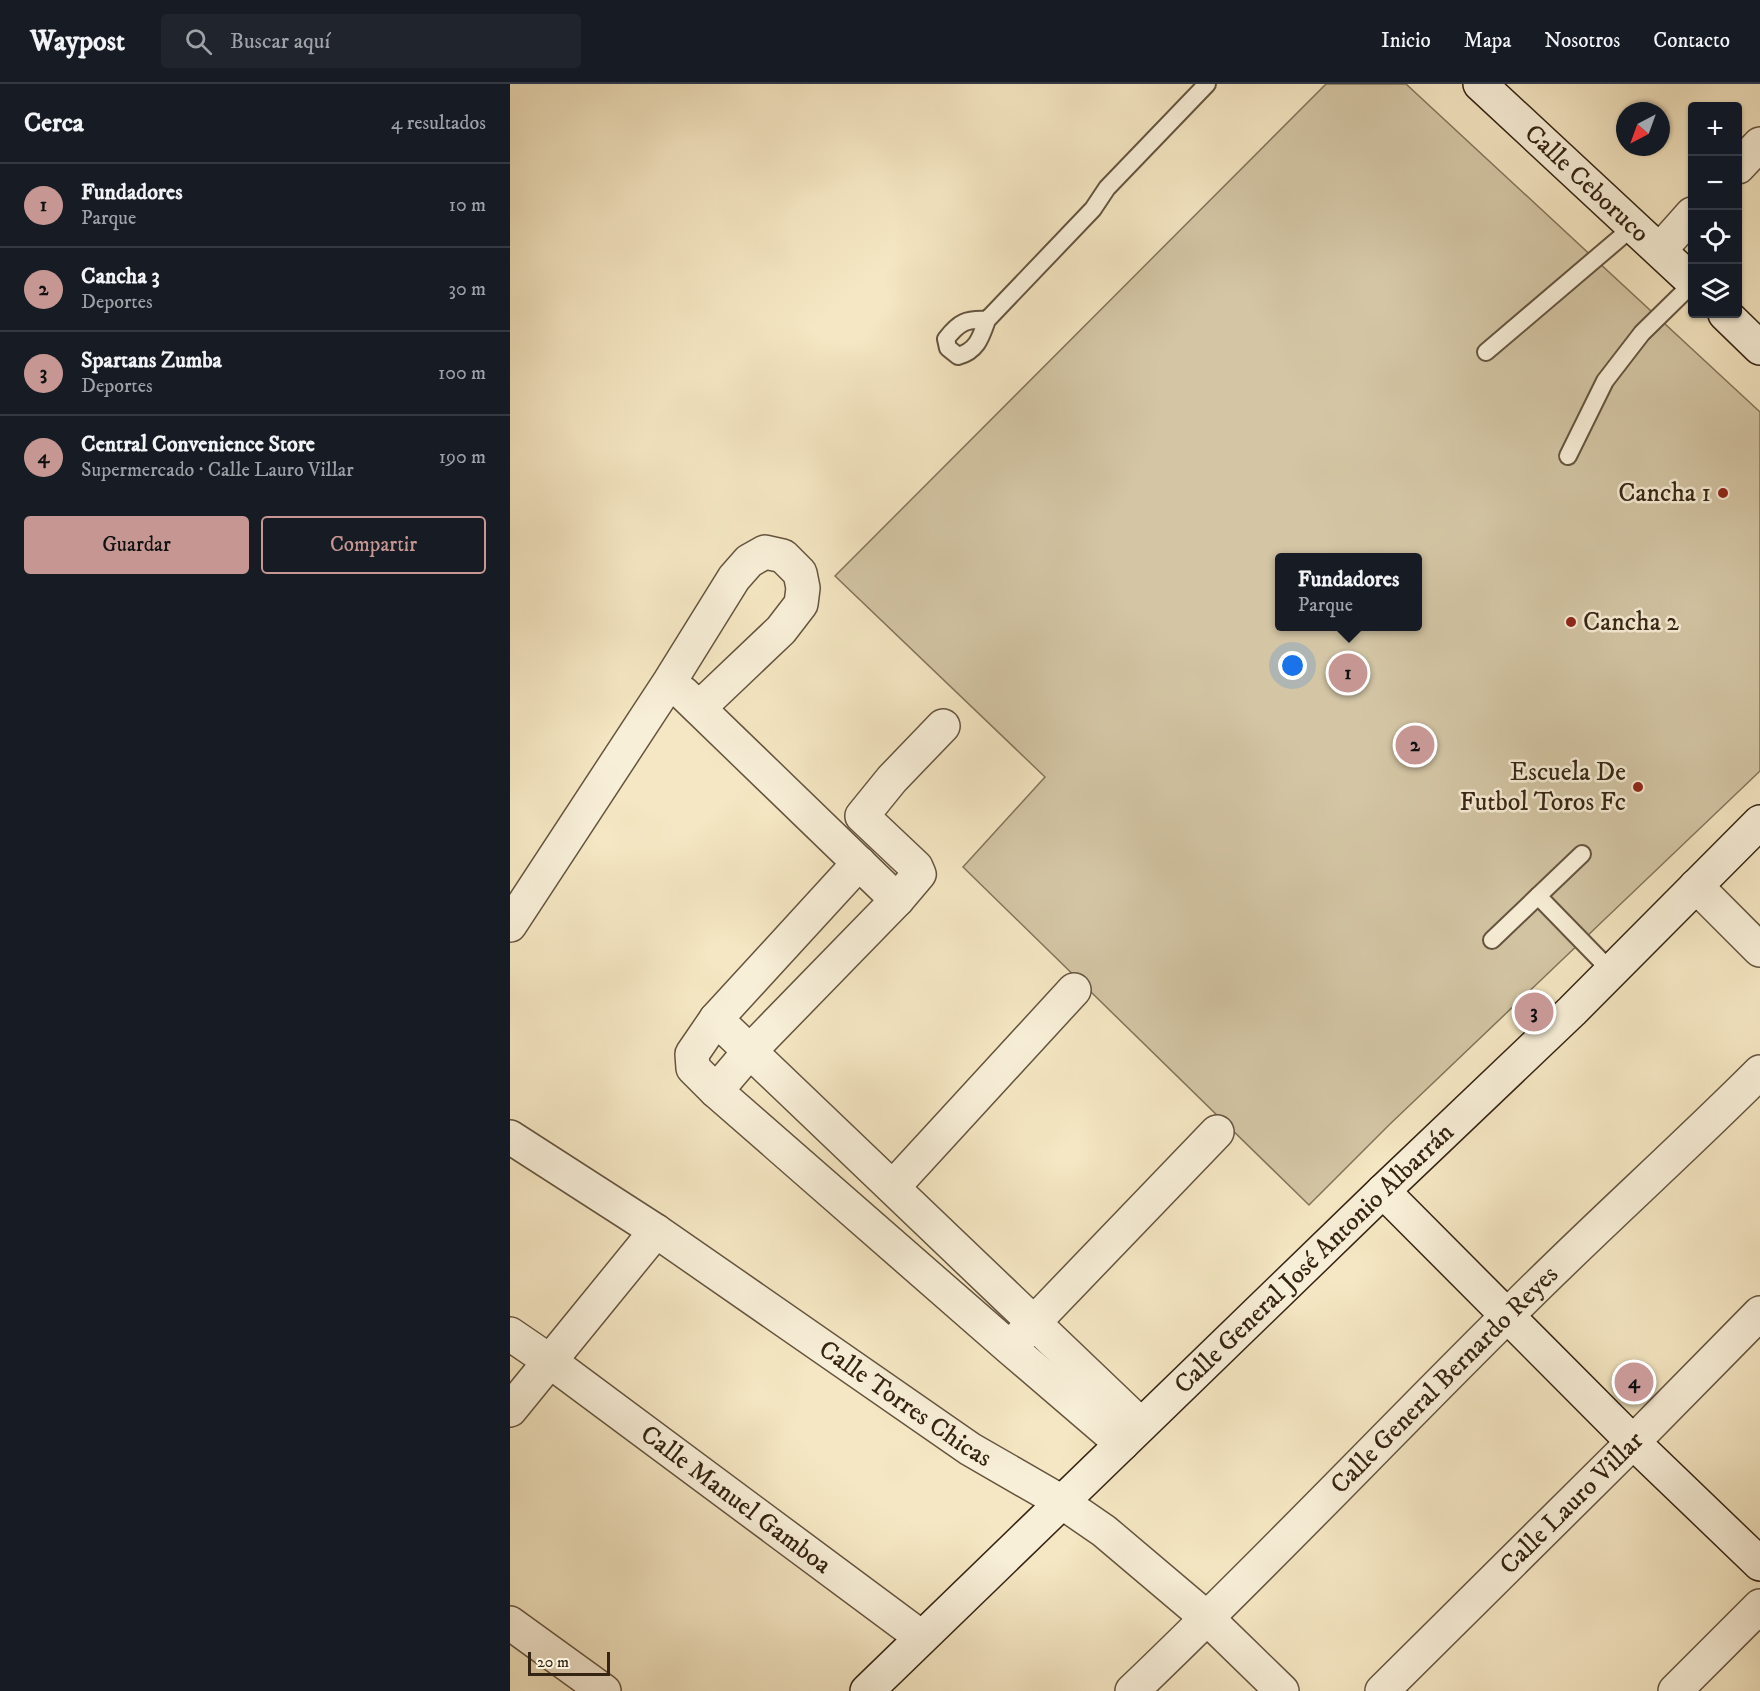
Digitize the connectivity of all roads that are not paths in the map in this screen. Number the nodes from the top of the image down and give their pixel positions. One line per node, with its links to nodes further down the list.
1 (1207, 84): 11 (lane)
2 (1480, 84): 6 (street, Calle Ceboruco)
3 (1760, 144): 4 (street)
4 (1742, 162)
5 (1688, 218): 7 (street)
6 (1634, 226): 7 (street, Calle Ceboruco); 13 (lane)
7 (1660, 250): 8 (street, Calle Ceboruco)
8 (1688, 279)
9 (1688, 287): 14 (lane)
10 (1729, 318): 12 (street)
11 (987, 320)
12 (1760, 348)
13 (1486, 352)
14 (1568, 456)
15 (669, 681): 16 (street); 16 (street); 25 (street)
16 (699, 708): 20 (street)
17 (943, 726): 18 (street)
18 (862, 816): 20 (street); 24 (street)
19 (1760, 822): 22 (street, Calle General José Antonio Albarrán)
20 (849, 854): 24 (street); 30 (street)
21 (1582, 854): 23 (lane)
22 (1696, 886): 27 (street); 28 (street, Calle General José Antonio Albarrán)
23 (1538, 896): 26 (lane); 28 (lane)
24 (897, 900): 31 (street)
25 (510, 925)
26 (1492, 940)
27 (1760, 950)
28 (1611, 972): 37 (street, Calle General José Antonio Albarrán)
29 (1074, 990): 36 (street)
30 (716, 1019): 31 (street); 33 (street)
31 (750, 1051): 33 (street); 36 (street)
32 (1760, 1072): 40 (street, Calle General Bernardo Reyes)
33 (716, 1091): 43 (street)
34 (1217, 1132): 41 (street)
35 (510, 1137): 38 (street, Calle Torres Chicas)
36 (893, 1187): 41 (street)
37 (1383, 1191): 40 (street); 46 (street, Calle General José Antonio Albarrán)
38 (656, 1231): 44 (street); 48 (street, Calle Torres Chicas)
39 (1760, 1313): 47 (street, Calle Lauro Villar)
40 (1508, 1315): 47 (street); 51 (street, Calle General Bernardo Reyes)
41 (1035, 1321): 43 (street); 46 (street)
42 (510, 1334): 44 (street, Calle Manuel Gamboa)
43 (1010, 1348): 46 (street)
44 (551, 1362): 45 (street); 53 (street, Calle Manuel Gamboa)
45 (510, 1410)
46 (1132, 1434): 48 (street, Calle General José Antonio Albarrán)
47 (1633, 1442): 49 (street); 58 (street, Calle Lauro Villar)
48 (1062, 1502): 51 (street, Calle Torres Chicas); 53 (street, Calle General José Antonio Albarrán)
49 (1760, 1564)
50 (1760, 1606): 59 (street)
51 (1208, 1618): 56 (street, Calle General Bernardo Reyes); 57 (street, Calle Torres Chicas)
52 (510, 1623): 54 (street)
53 (921, 1637): 55 (street, Calle General José Antonio Albarrán)
54 (604, 1691)
55 (867, 1691)
56 (1132, 1691)
57 (1282, 1691)
58 (1382, 1691)
59 (1675, 1691)

